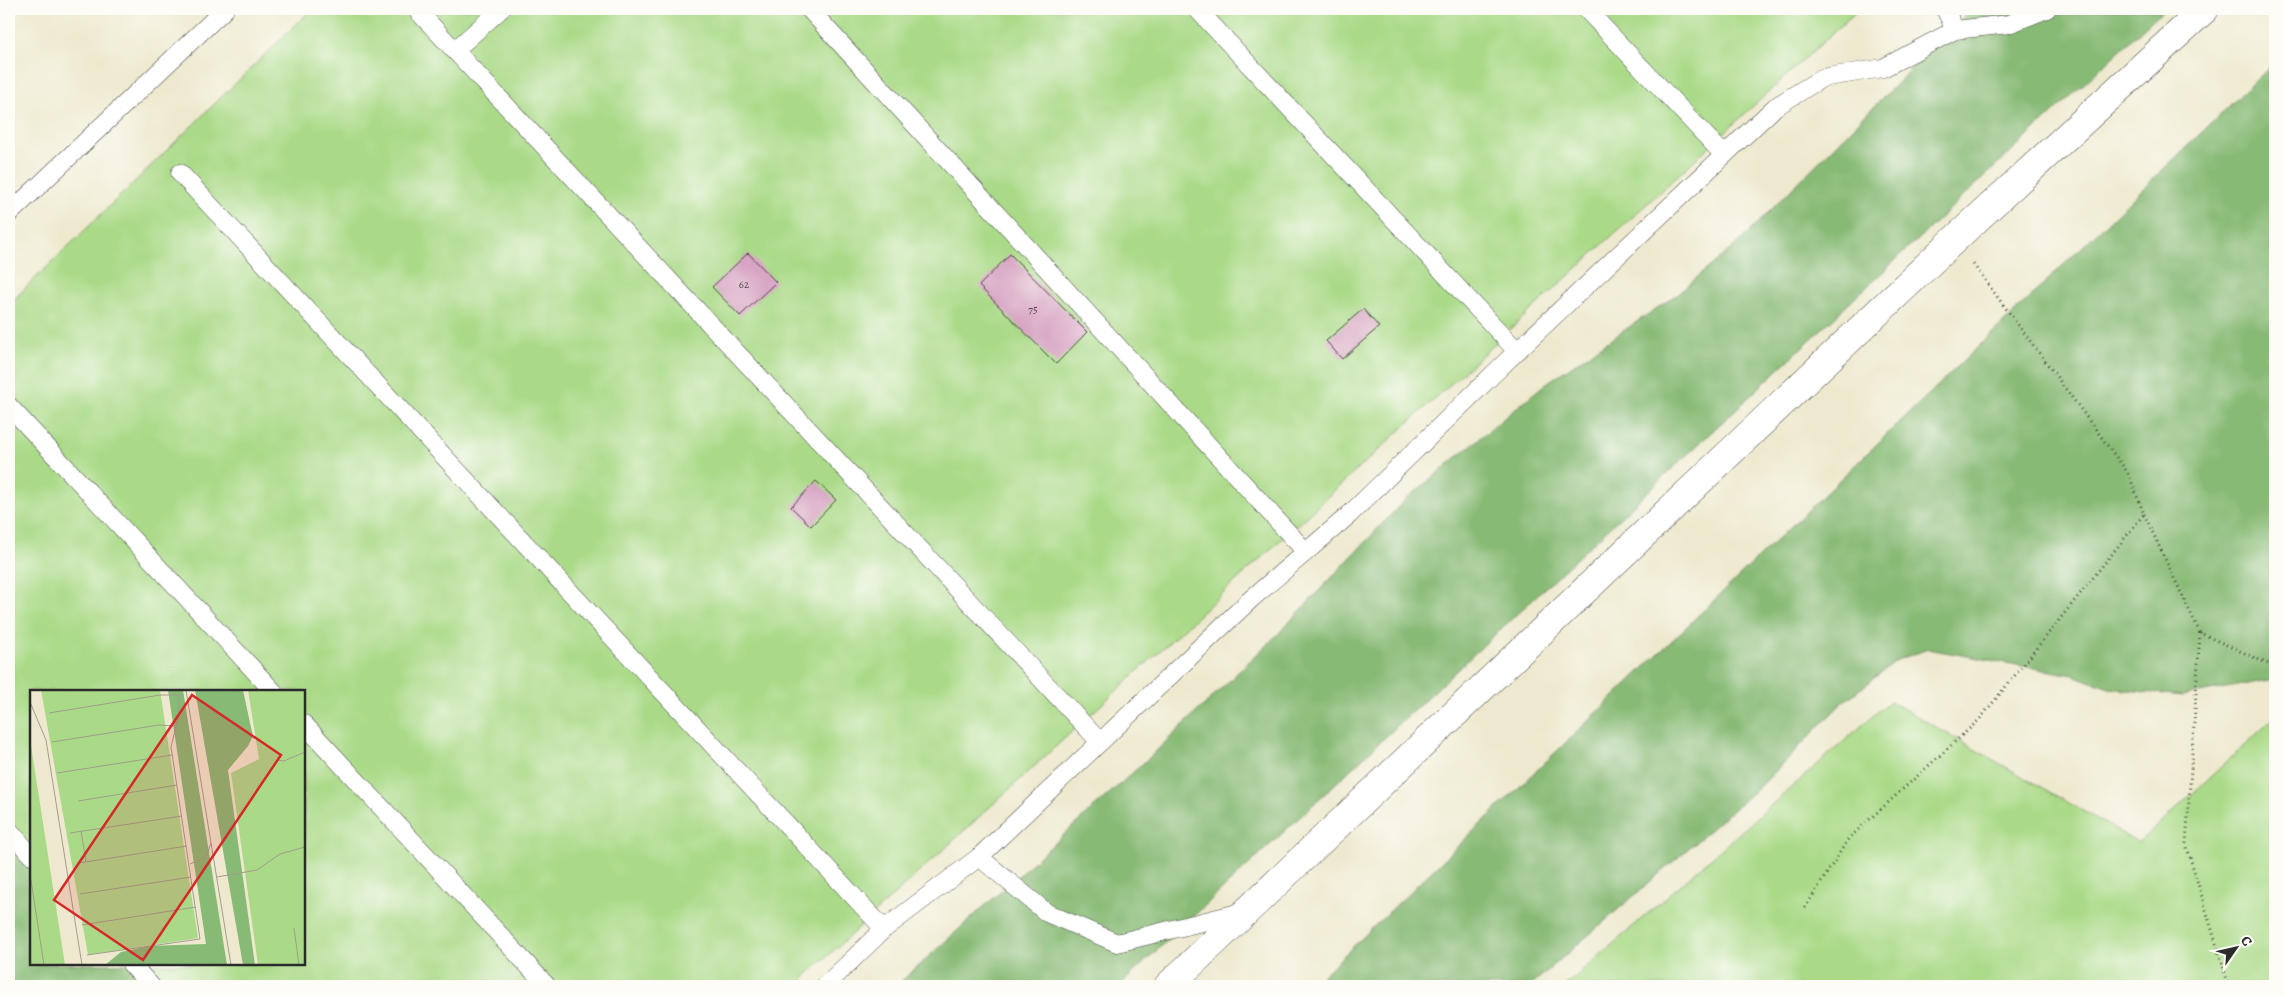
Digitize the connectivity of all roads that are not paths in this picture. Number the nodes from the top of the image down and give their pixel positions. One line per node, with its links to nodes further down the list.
1 (225, 9): 14 (lane)
2 (416, 9): 11 (lane)
3 (501, 9): 11 (lane)
4 (809, 9): 17 (lane)
5 (1197, 9): 15 (lane)
6 (1586, 9): 12 (lane)
7 (1945, 9): 10 (lane)
8 (2047, 9): 10 (lane)
9 (2205, 9): 24 (street)
10 (1955, 30): 12 (lane)
11 (455, 50): 20 (lane)
12 (1724, 155): 15 (lane)
13 (180, 173): 25 (lane)
14 (9, 214)
15 (1517, 351): 17 (lane)
16 (9, 406): 18 (lane)
17 (1306, 552): 20 (lane)
18 (272, 690)
19 (305, 725): 28 (lane)
20 (1100, 742): 23 (lane)
21 (9, 830): 22 (lane)
22 (30, 854)
23 (979, 857): 24 (lane); 25 (lane)
24 (1246, 911): 30 (street)
25 (884, 929): 29 (lane)
26 (132, 965): 27 (lane)
27 (151, 986)
28 (547, 986)
29 (825, 986)
30 (1168, 986)

